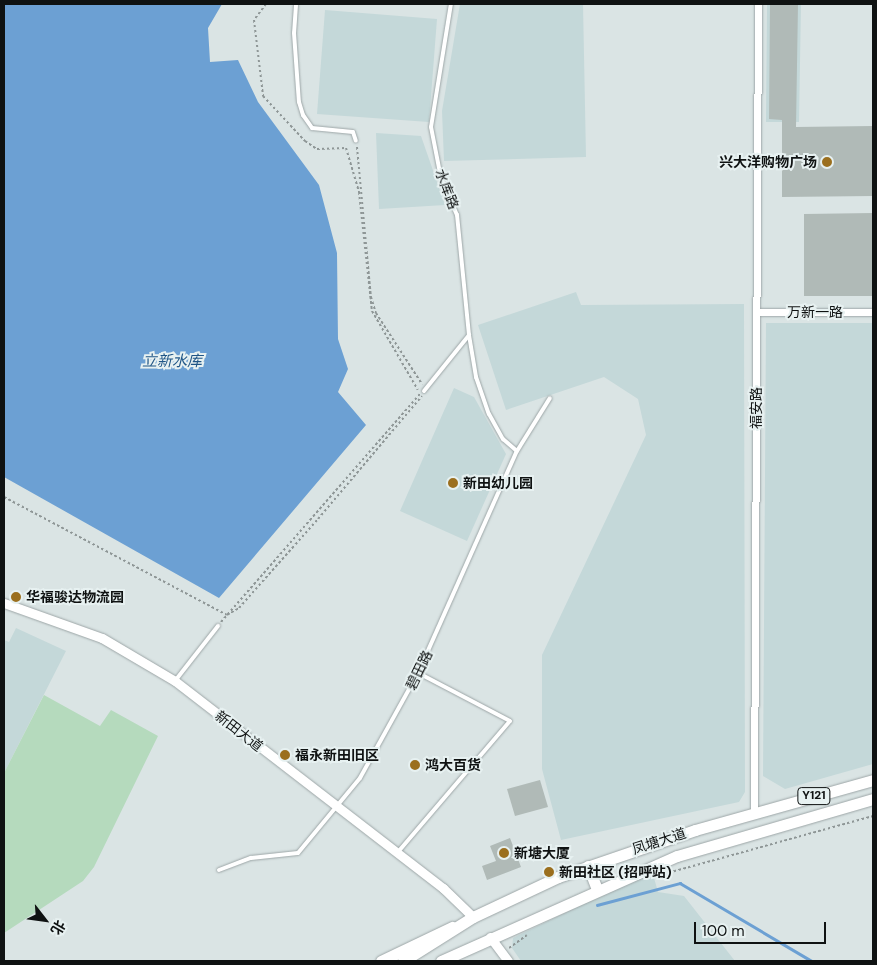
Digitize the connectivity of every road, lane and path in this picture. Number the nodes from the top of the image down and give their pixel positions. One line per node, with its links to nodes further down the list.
1 (266, 4): 9 (path)
2 (451, 4): 8 (lane, 水库路)
3 (758, 4): 6 (street, 福安路)
4 (296, 6): 5 (lane)
5 (356, 141): 9 (path)
6 (756, 312): 7 (street, 万新一路); 21 (street, 福安路)
7 (873, 312)
8 (469, 335): 9 (lane); 11 (lane, 水库路)
9 (423, 392): 14 (path); 14 (path)
10 (550, 398): 11 (lane, 碧田路)
11 (517, 451): 16 (lane, 碧田路)
12 (4, 497): 14 (path)
13 (4, 602): 17 (street, 新田大道)
14 (227, 615): 15 (path)
15 (218, 626): 17 (lane)
16 (418, 672): 20 (lane, 碧田路); 23 (lane)
17 (174, 681): 20 (street, 新田大道)
18 (873, 780): 21 (main road, 凤塘大道 / Y121)
19 (873, 799): 27 (main road, 凤塘大道 / Y121)
20 (337, 807): 23 (street, 新田大道); 25 (lane, 碧田路)
21 (754, 813): 24 (main road, 凤塘大道 / Y121)
22 (873, 816): 26 (path)
23 (397, 853): 28 (street, 新田大道)
24 (588, 866): 27 (main road); 28 (main road, 凤塘大道 / Y121)
25 (219, 870)
26 (658, 875)
27 (597, 890): 31 (main road, 凤塘大道 / Y121)
28 (473, 917): 29 (main road, 凤塘大道 / Y121)
29 (460, 924): 33 (main road); 34 (main road, 凤塘大道 / Y121)
30 (530, 933): 32 (path)
31 (490, 937): 32 (street); 35 (main road, 凤塘大道 / Y121)
32 (508, 958)
33 (381, 961)
34 (403, 961)
35 (442, 961)

